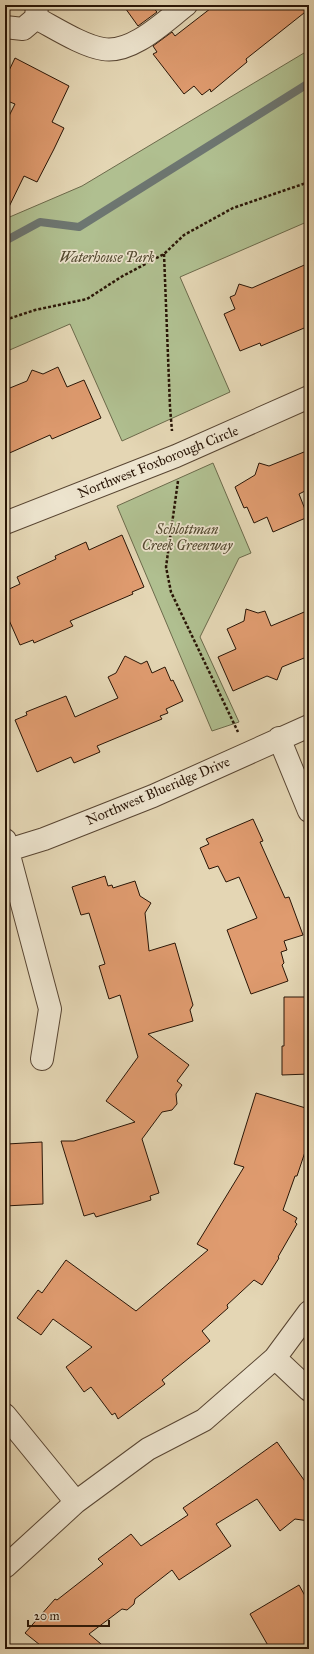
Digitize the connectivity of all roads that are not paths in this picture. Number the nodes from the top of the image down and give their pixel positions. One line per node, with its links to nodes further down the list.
1 (186, 5): 2 (street)
2 (37, 12): 3 (street)
3 (5, 28)
4 (309, 397): 5 (street, Northwest Foxborough Circle)
5 (5, 523)
6 (309, 726): 7 (street, Northwest Blueridge Drive)
7 (279, 738): 8 (street); 9 (street, Northwest Blueridge Drive)
8 (309, 811)
9 (6, 847): 10 (street)
10 (42, 1059)
11 (309, 1312): 12 (street)
12 (275, 1358): 13 (street); 15 (street)
13 (309, 1390)
14 (5, 1415): 15 (street)
15 (76, 1502): 16 (street)
16 (5, 1567)

